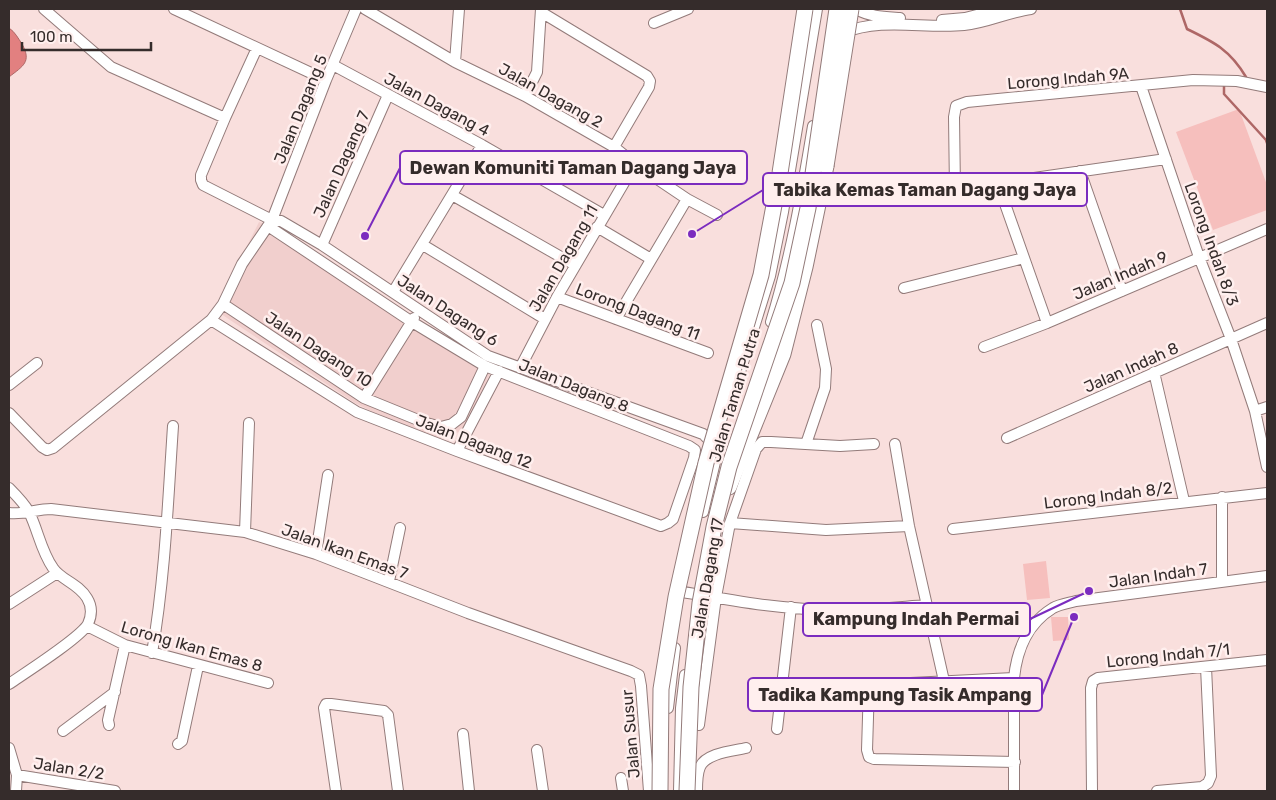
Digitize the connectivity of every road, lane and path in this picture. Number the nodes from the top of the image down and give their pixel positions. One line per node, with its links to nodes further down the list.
1 (44, 9): 25 (street)
2 (174, 9): 17 (street)
3 (356, 9): 19 (street, Jalan Dagang 5)
4 (365, 9): 18 (street, Jalan Dagang 2)
5 (459, 9): 18 (street)
6 (688, 9): 15 (street)
7 (805, 9): 146 (highway, bridge)
8 (817, 9): 77 (street, Jalan Taman Putra)
9 (832, 9): 16 (street, Jalan Taman Putra)
10 (837, 9): 149 (highway, bridge)
11 (1000, 9): 14 (street)
12 (1031, 9): 16 (street)
13 (541, 10): 24 (street); 27 (street)
14 (859, 10): 70 (highway, bridge)
15 (654, 23)
16 (827, 39): 47 (street, Jalan Taman Putra)
17 (257, 48): 20 (street); 25 (street)
18 (455, 62): 24 (street, Jalan Dagang 2)
19 (333, 65): 20 (street, Jalan Dagang 5); 23 (street, Jalan Dagang 4)
20 (326, 80): 38 (street, Jalan Dagang 5)
21 (1141, 86): 22 (street, Lorong Indah 9A); 28 (street, Lorong Indah 8/3); 32 (street, Lorong Indah 9A)
22 (1267, 87)
23 (388, 95): 26 (street, Jalan Dagang 4); 42 (street, Jalan Dagang 7)
24 (525, 96): 27 (street, Jalan Dagang 2)
25 (225, 118): 38 (street)
26 (482, 145): 33 (street); 36 (street, Jalan Dagang 4)
27 (614, 147): 29 (street, Jalan Dagang 2)
28 (1166, 159): 30 (street); 44 (street, Lorong Indah 8/3)
29 (635, 164): 34 (street, Jalan Dagang 2); 36 (street, Jalan Dagang 11)
30 (1080, 171): 31 (street); 49 (street)
31 (998, 184): 32 (street); 43 (street)
32 (955, 190): 35 (street)
33 (452, 196): 41 (street); 46 (street)
34 (687, 199): 37 (street, Jalan Dagang 2); 45 (street)
35 (888, 199)
36 (604, 215): 39 (street, Jalan Dagang 11)
37 (718, 215)
38 (270, 223): 42 (street, Jalan Dagang 6); 52 (street); 57 (street, Jalan Dagang 8)
39 (597, 227): 45 (street); 46 (street, Jalan Dagang 11)
40 (1267, 229): 44 (street, Jalan Indah 9)
41 (423, 245): 50 (street); 54 (street)
42 (322, 246): 50 (street, Jalan Dagang 6)
43 (1024, 258): 48 (street); 58 (street)
44 (1199, 258): 49 (street, Jalan Indah 9); 61 (street, Lorong Indah 8/3)
45 (651, 260): 55 (street)
46 (575, 265): 51 (street, Jalan Dagang 11)
47 (784, 279): 70 (highway); 97 (street, Jalan Taman Putra)
48 (904, 288)
49 (1122, 291): 58 (street, Jalan Indah 9)
50 (393, 292): 53 (street, Jalan Dagang 6)
51 (557, 297): 54 (street, Jalan Dagang 11); 55 (street, Lorong Dagang 11)
52 (223, 304): 56 (street); 71 (street, Jalan Dagang 10)
53 (419, 311): 57 (street); 66 (street, Jalan Dagang 6)
54 (545, 319): 66 (street, Jalan Dagang 11)
55 (616, 319): 63 (street, Lorong Dagang 11)
56 (212, 320): 74 (street); 84 (street, Jalan Dagang 12)
57 (412, 322): 65 (street, Jalan Dagang 8); 71 (street)
58 (1047, 323): 62 (street, Jalan Indah 9)
59 (1267, 323): 61 (street, Jalan Indah 8)
60 (817, 325): 80 (street)
61 (1231, 339): 68 (street, Jalan Indah 8); 73 (street, Lorong Indah 8/3)
62 (984, 347)
63 (708, 353)
64 (38, 363): 69 (street)
65 (485, 366): 67 (street, Jalan Dagang 8); 71 (street, Jalan Dagang 10)
66 (520, 368): 78 (street, Jalan Dagang 6)
67 (499, 371): 83 (street, Jalan Dagang 8); 84 (street)
68 (1154, 372): 79 (street, Jalan Indah 8); 91 (street)
69 (9, 385)
70 (766, 393): 97 (highway)
71 (364, 398)
72 (1267, 407): 73 (street)
73 (1255, 411): 86 (street, Lorong Indah 8/3)
74 (9, 413)
75 (250, 423): 100 (street)
76 (173, 426): 94 (street)
77 (723, 429): 78 (street); 85 (street, Jalan Taman Putra)
78 (703, 434): 85 (street)
79 (1007, 438)
80 (806, 444): 81 (street); 95 (street, Jalan Dagang 17)
81 (874, 444)
82 (895, 444): 96 (street)
83 (695, 450): 84 (street, Jalan Dagang 12)
84 (457, 451)
85 (717, 453): 106 (street, Jalan Taman Putra)
86 (1267, 467)
87 (328, 475): 101 (street)
88 (9, 488): 92 (street)
89 (1267, 493): 90 (street, Lorong Indah 8/2)
90 (1222, 497): 91 (street, Lorong Indah 8/2); 104 (street)
91 (1184, 501): 99 (street, Lorong Indah 8/2)
92 (29, 512): 93 (street, Jalan Ikan Emas 7); 94 (street, Jalan Ikan Emas 7); 102 (street)
93 (9, 513)
94 (167, 522): 100 (street, Jalan Ikan Emas 7); 114 (street)
95 (730, 523): 96 (street); 108 (street, Jalan Dagang 17)
96 (909, 526): 110 (street)
97 (713, 527): 107 (street, Jalan Taman Putra)
98 (400, 528): 105 (street)
99 (953, 529)
100 (245, 532): 101 (street, Jalan Ikan Emas 7)
101 (316, 554): 105 (street, Jalan Ikan Emas 7)
102 (57, 573): 109 (street); 112 (street)
103 (1267, 576): 104 (street, Jalan Indah 7)
104 (1222, 581): 119 (street, Jalan Indah 7)
105 (389, 582): 118 (street, Jalan Ikan Emas 7)
106 (682, 592): 107 (street); 147 (street, Jalan Taman Putra)
107 (696, 594): 108 (street); 148 (street, Jalan Taman Putra)
108 (716, 597): 111 (street); 127 (street, Jalan Dagang 17)
109 (9, 604)
110 (927, 605): 111 (street); 120 (street)
111 (791, 608): 123 (street)
112 (87, 626): 113 (street, Lorong Ikan Emas 8); 122 (street)
113 (125, 645): 114 (street, Lorong Ikan Emas 8); 125 (street)
114 (152, 653): 116 (street, Lorong Ikan Emas 8)
115 (1267, 660): 117 (street, Lorong Indah 7/1)
116 (198, 666): 121 (street, Lorong Ikan Emas 8); 131 (street)
117 (1206, 667): 152 (street, Lorong Indah 7/1); 153 (street)
118 (639, 675): 145 (street, Jalan Susur)
119 (1014, 678): 120 (street); 135 (street)
120 (944, 682): 124 (street)
121 (268, 683)
122 (9, 684)
123 (783, 684): 124 (street); 128 (street)
124 (869, 685): 135 (street)
125 (114, 692): 126 (street); 129 (street)
126 (109, 725)
127 (699, 725)
128 (777, 729)
129 (63, 731)
130 (463, 734): 142 (street)
131 (178, 744)
132 (9, 748): 136 (street)
133 (746, 748): 150 (street)
134 (537, 750): 143 (street)
135 (1015, 762): 151 (street)
136 (17, 775): 138 (street); 139 (street, Jalan 2/2)
137 (621, 778): 144 (street)
138 (16, 791)
139 (116, 791)
140 (336, 791): 141 (street)
141 (398, 791)
142 (469, 791)
143 (543, 791)
144 (623, 791)
145 (649, 791)
146 (660, 791)
147 (666, 791)
148 (679, 791)
149 (686, 791)
150 (697, 791)
151 (1014, 791)
152 (1092, 791)
153 (1156, 791)

